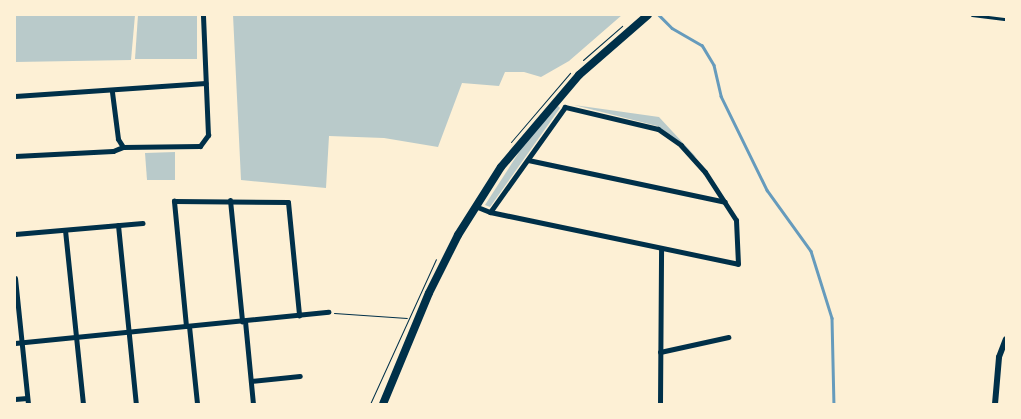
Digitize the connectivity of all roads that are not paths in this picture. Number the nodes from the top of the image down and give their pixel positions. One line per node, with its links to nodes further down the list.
1 (203, 15): 5 (street)
2 (648, 15): 13 (main road)
3 (972, 15): 4 (lane)
4 (1006, 19)
5 (206, 83): 6 (street); 8 (street)
6 (112, 92): 7 (street); 8 (street)
7 (15, 96)
8 (123, 147): 9 (street)
9 (15, 156)
10 (528, 160): 12 (street); 12 (street); 14 (street)
11 (230, 200): 23 (street); 24 (street); 25 (street)
12 (726, 202): 19 (street)
13 (476, 206): 14 (street); 41 (main road)
14 (490, 212): 19 (street)
15 (143, 223): 16 (street)
16 (118, 225): 17 (street); 26 (street)
17 (65, 230): 18 (street); 27 (street)
18 (15, 234)
19 (661, 250): 32 (street)
20 (15, 278): 21 (street)
21 (15, 288): 31 (street)
22 (328, 312): 23 (street)
23 (299, 315): 24 (street)
24 (243, 321): 25 (street); 34 (street)
25 (187, 326): 26 (street); 39 (street)
26 (129, 332): 27 (street); 38 (street)
27 (76, 337): 31 (street); 37 (street)
28 (728, 338): 32 (street)
29 (1006, 339): 43 (street)
30 (15, 343): 31 (street)
31 (22, 343): 36 (street)
32 (660, 352): 42 (street)
33 (300, 376): 34 (street)
34 (251, 381): 40 (street)
35 (15, 399): 36 (street)
36 (27, 401)
37 (83, 404)
38 (136, 404)
39 (197, 404)
40 (253, 404)
41 (383, 404)
42 (660, 404)
43 (995, 404)

